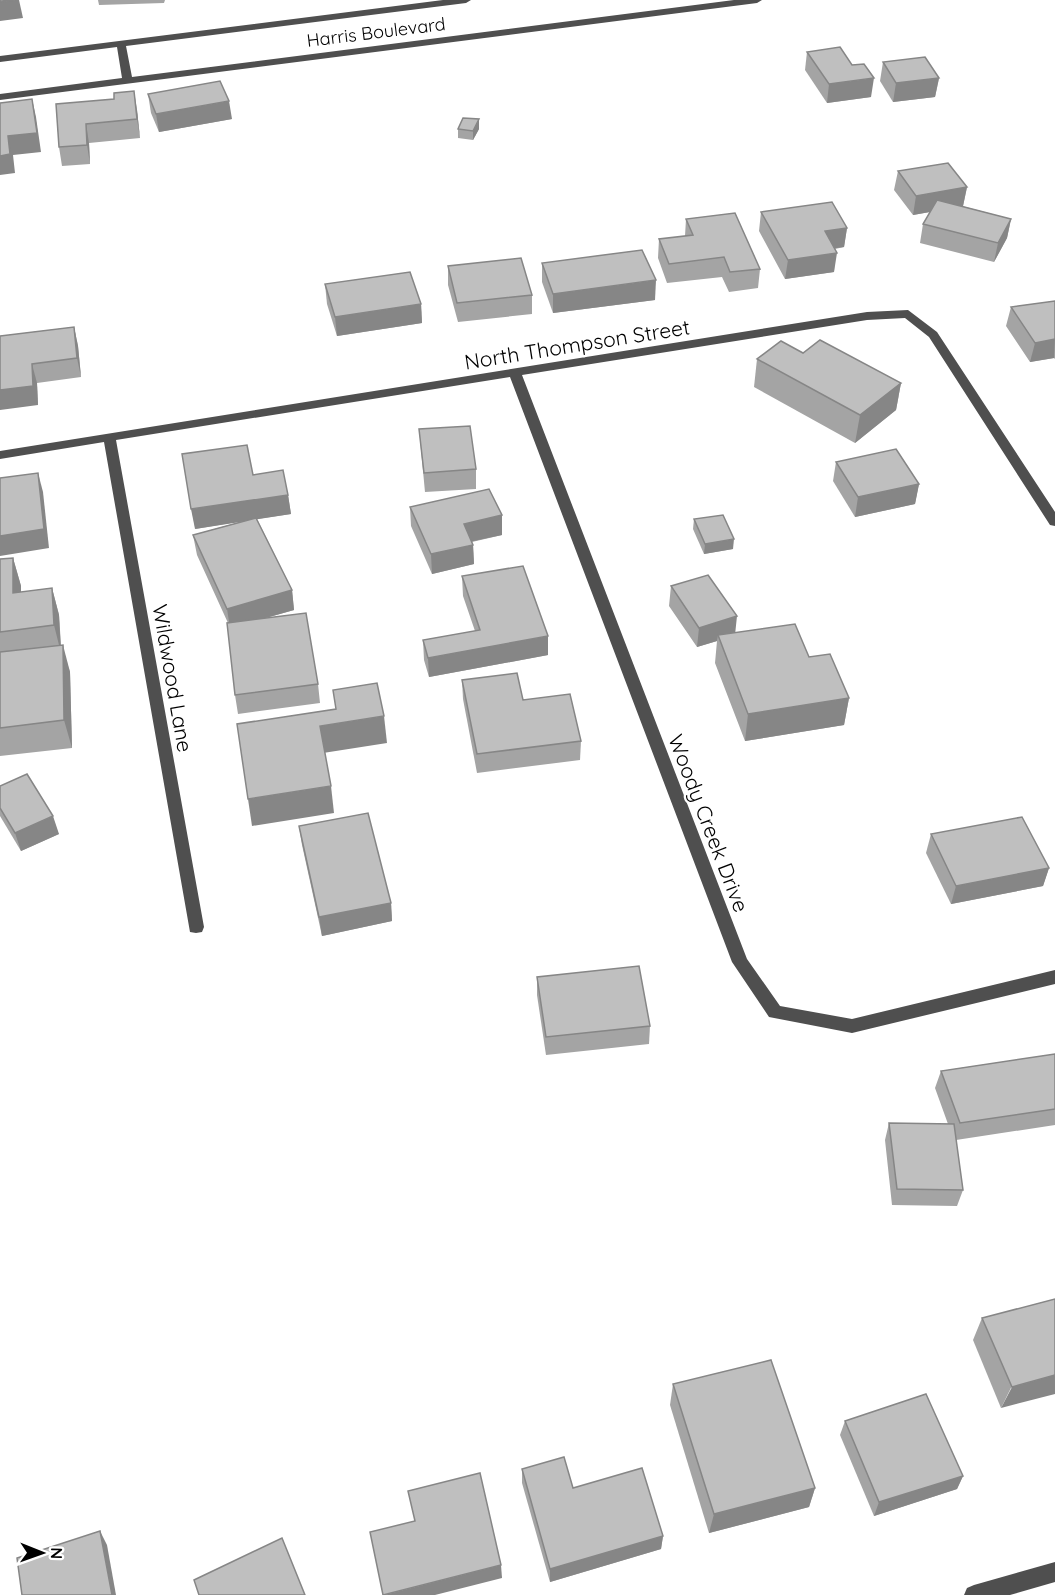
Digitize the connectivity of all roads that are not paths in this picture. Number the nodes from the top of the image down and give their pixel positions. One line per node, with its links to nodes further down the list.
1 (466, 0): 3 (street, Harris Boulevard)
2 (757, 0): 5 (street, Harris Boulevard)
3 (121, 44): 4 (street, Harris Boulevard); 5 (street)
4 (0, 59)
5 (128, 81): 6 (street, Harris Boulevard)
6 (0, 97)
7 (515, 374): 8 (street, North Thompson Street); 10 (street, North Thompson Street); 12 (street, Woody Creek Drive)
8 (109, 437): 9 (street, North Thompson Street); 11 (street, Wildwood Lane)
9 (0, 455)
10 (1055, 522)
11 (196, 927)
12 (1055, 977)
13 (1055, 1572): 14 (street)
14 (974, 1595)

